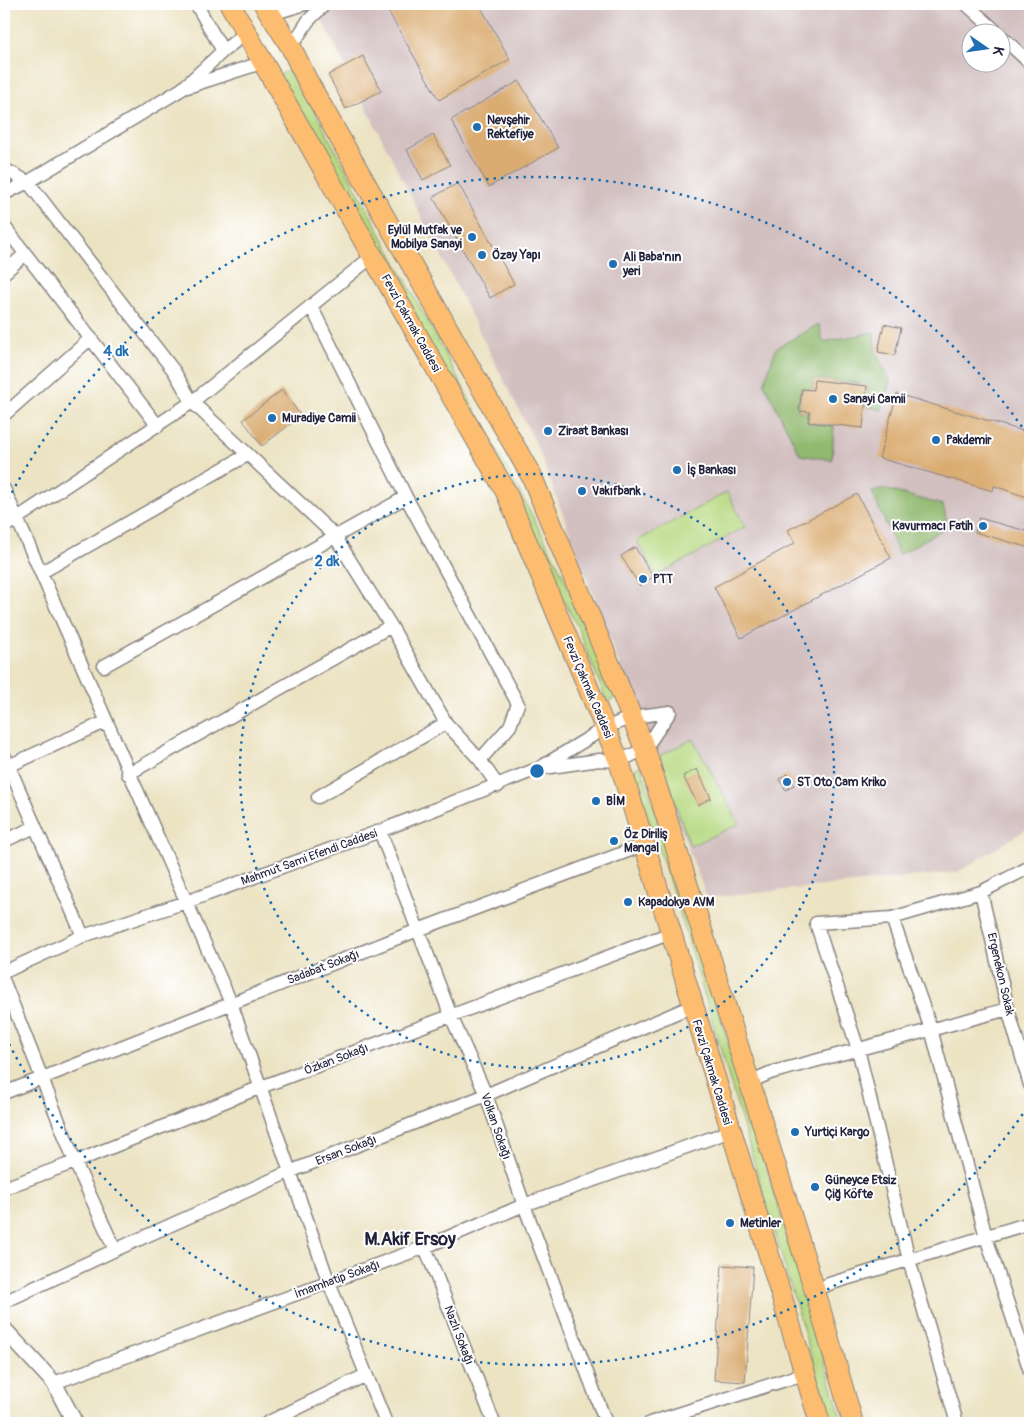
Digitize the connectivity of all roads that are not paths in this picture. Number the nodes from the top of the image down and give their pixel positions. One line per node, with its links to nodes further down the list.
1 (196, 4): 11 (street)
2 (230, 4): 8 (main road, Fevzi Çakmak Caddesi)
3 (305, 4): 6 (street)
4 (325, 4): 10 (street)
5 (966, 4): 7 (street)
6 (268, 9): 8 (main road); 10 (main road)
7 (986, 22)
8 (247, 32): 11 (street); 12 (main road, Fevzi Çakmak Caddesi)
9 (1012, 46): 13 (street)
10 (291, 47): 12 (main road); 36 (main road)
11 (223, 50): 14 (street)
12 (264, 62): 14 (street); 20 (main road, Fevzi Çakmak Caddesi)
13 (1030, 63)
14 (182, 89): 16 (street)
15 (4, 169): 16 (street)
16 (28, 182): 17 (street); 24 (street)
17 (4, 194)
18 (4, 226): 19 (street)
19 (25, 254): 21 (street); 23 (street)
20 (374, 255): 22 (street); 39 (main road, Fevzi Çakmak Caddesi)
21 (4, 273)
22 (311, 306): 24 (street); 29 (street)
23 (91, 338): 25 (street); 26 (street)
24 (192, 402): 26 (street); 27 (street)
25 (4, 414)
26 (158, 426): 30 (street)
27 (247, 455): 32 (street); 33 (street)
28 (4, 489): 30 (street)
29 (406, 497): 32 (street); 41 (street)
30 (18, 519): 31 (street); 33 (street)
31 (4, 527)
32 (334, 535): 34 (street); 35 (street)
33 (42, 572): 37 (street)
34 (392, 626): 38 (street); 45 (street)
35 (104, 666)
36 (632, 717): 39 (street); 40 (main road); 40 (street)
37 (105, 722): 43 (street); 45 (street)
38 (446, 723): 41 (street); 47 (street)
39 (605, 728): 42 (main road, Fevzi Çakmak Caddesi); 44 (street)
40 (645, 749): 42 (street); 68 (main road)
41 (480, 760): 46 (street)
42 (619, 761): 44 (street, Mahmut Sami Efendi Caddesi); 51 (main road, Fevzi Çakmak Caddesi)
43 (5, 763): 48 (street)
44 (537, 769): 46 (street, Mahmut Sami Efendi Caddesi)
45 (128, 774): 54 (street)
46 (498, 786): 49 (street, Mahmut Sami Efendi Caddesi)
47 (318, 797)
48 (35, 827): 50 (street); 58 (street)
49 (380, 830): 54 (street, Mahmut Sami Efendi Caddesi); 56 (street, Volkan Sokağı)
50 (4, 841)
51 (644, 846): 56 (street, Sadabat Sokağı); 57 (main road, Fevzi Çakmak Caddesi)
52 (1030, 867): 53 (street)
53 (981, 892): 55 (street); 63 (street, Ergenekon Sokak)
54 (186, 902): 58 (street, Mahmut Sami Efendi Caddesi); 61 (street)
55 (892, 918): 65 (street); 66 (street)
56 (418, 930): 61 (street, Sadabat Sokağı); 64 (street, Volkan Sokağı)
57 (671, 933): 62 (main road, Fevzi Çakmak Caddesi); 64 (street, Özkan Sokağı)
58 (83, 936): 59 (street, Mahmut Sami Efendi Caddesi)
59 (4, 972)
60 (4, 982): 67 (street)
61 (231, 1003): 67 (street, Sadabat Sokağı); 70 (street)
62 (692, 1006): 72 (street, Ersan Sokağı); 73 (main road, Fevzi Çakmak Caddesi)
63 (1008, 1008): 65 (street); 69 (street, Ergenekon Sokak)
64 (451, 1016): 70 (street, Özkan Sokağı); 72 (street, Volkan Sokağı)
65 (931, 1029): 66 (street); 79 (street)
66 (858, 1049): 68 (street); 82 (street)
67 (42, 1079): 71 (street, Sadabat Sokağı); 74 (street)
68 (750, 1082): 84 (main road)
69 (1030, 1085)
70 (261, 1087): 74 (street, Özkan Sokağı); 75 (street)
71 (4, 1093)
72 (486, 1095): 75 (street, Ersan Sokağı); 77 (street, Volkan Sokağı)
73 (731, 1132): 77 (street, İmamhatip Sokağı); 88 (main road, Fevzi Çakmak Caddesi)
74 (75, 1162): 76 (street, Özkan Sokağı); 81 (street)
75 (290, 1172): 81 (street, Ersan Sokağı); 83 (street)
76 (4, 1188)
77 (524, 1205): 80 (street, İmamhatip Sokağı); 96 (street, Volkan Sokağı)
78 (1030, 1223): 79 (street)
79 (986, 1237): 82 (street); 87 (street)
80 (425, 1247): 83 (street, İmamhatip Sokağı); 95 (street, Nazlı Sokağı)
81 (115, 1250): 85 (street, Ersan Sokağı)
82 (909, 1260): 84 (street); 100 (street)
83 (329, 1283): 89 (street); 90 (street, İmamhatip Sokağı)
84 (815, 1292): 99 (main road)
85 (4, 1302)
86 (4, 1329): 90 (street)
87 (1030, 1371)
88 (804, 1374): 91 (street); 98 (main road, Fevzi Çakmak Caddesi)
89 (366, 1375): 93 (street); 94 (street)
90 (54, 1383): 92 (street)
91 (674, 1420): 97 (street)
92 (75, 1423)
93 (267, 1423)
94 (386, 1423)
95 (494, 1423)
96 (606, 1423)
97 (650, 1423)
98 (820, 1423)
99 (853, 1423)
100 (957, 1423)

